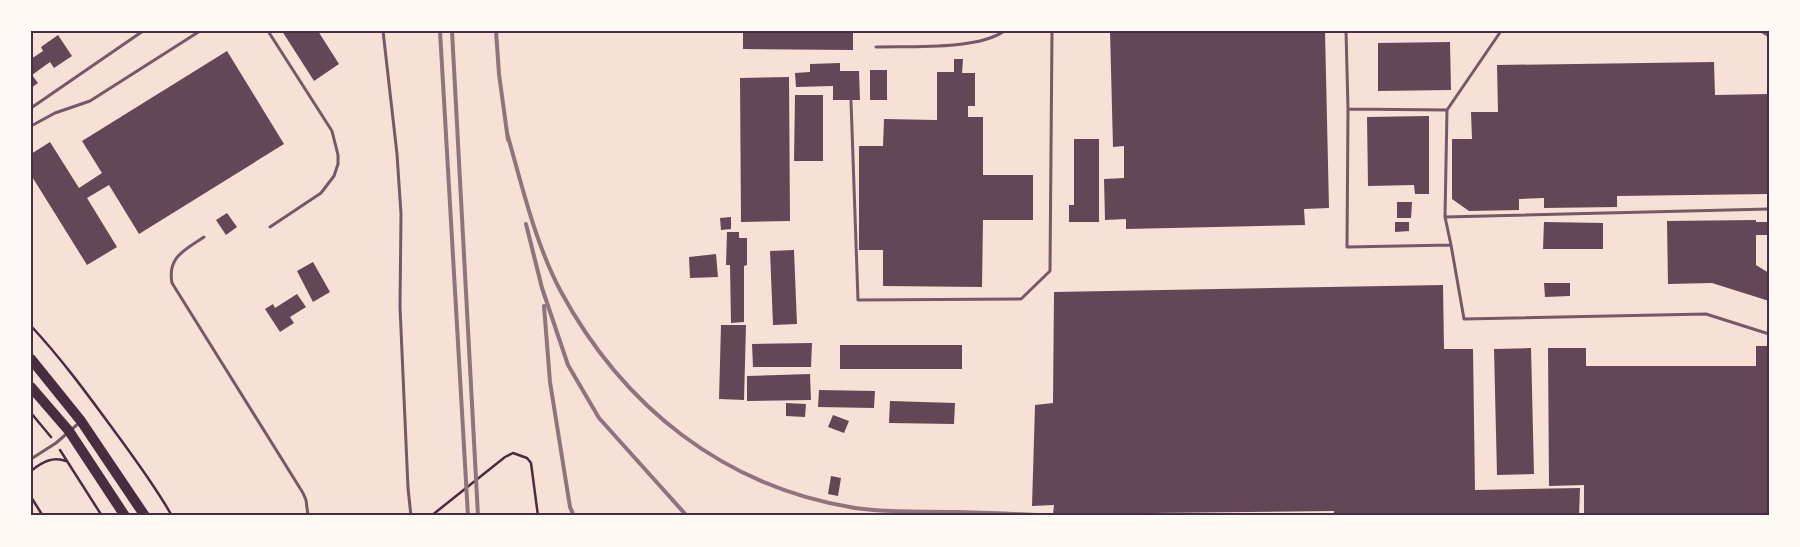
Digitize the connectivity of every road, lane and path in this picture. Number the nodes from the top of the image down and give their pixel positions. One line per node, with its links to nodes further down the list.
1 (143, 31): 15 (lane)
2 (200, 31): 18 (lane)
3 (268, 31): 21 (lane)
4 (383, 31): 42 (lane)
5 (1004, 31): 13 (lane)
6 (1052, 31): 14 (lane)
7 (1346, 31): 16 (lane)
8 (1385, 31): 9 (lane)
9 (1486, 31)
10 (1501, 31): 17 (lane)
11 (1761, 31): 12 (lane)
12 (1769, 36)
13 (876, 47)
14 (851, 101)
15 (31, 108)
16 (1348, 109): 17 (lane); 23 (lane)
17 (1447, 110): 20 (lane)
18 (31, 126)
19 (1769, 209): 20 (lane)
20 (1445, 216): 23 (lane)
21 (270, 227)
22 (204, 237): 41 (lane)
23 (1451, 245): 25 (lane)
24 (31, 326): 40 (path)
25 (1769, 334)
26 (31, 359): 29 (highway)
27 (31, 386): 30 (highway)
28 (31, 413): 31 (path)
29 (81, 422): 30 (lane); 39 (highway)
30 (69, 431): 31 (lane); 38 (highway)
31 (56, 443): 32 (lane); 33 (path)
32 (31, 459)
33 (66, 461): 34 (path); 37 (path)
34 (31, 471)
35 (31, 497): 36 (path)
36 (44, 516)
37 (102, 516)
38 (125, 516)
39 (145, 516)
40 (172, 516)
41 (308, 516)
42 (411, 516)
43 (431, 516): 44 (path)
44 (538, 516)

